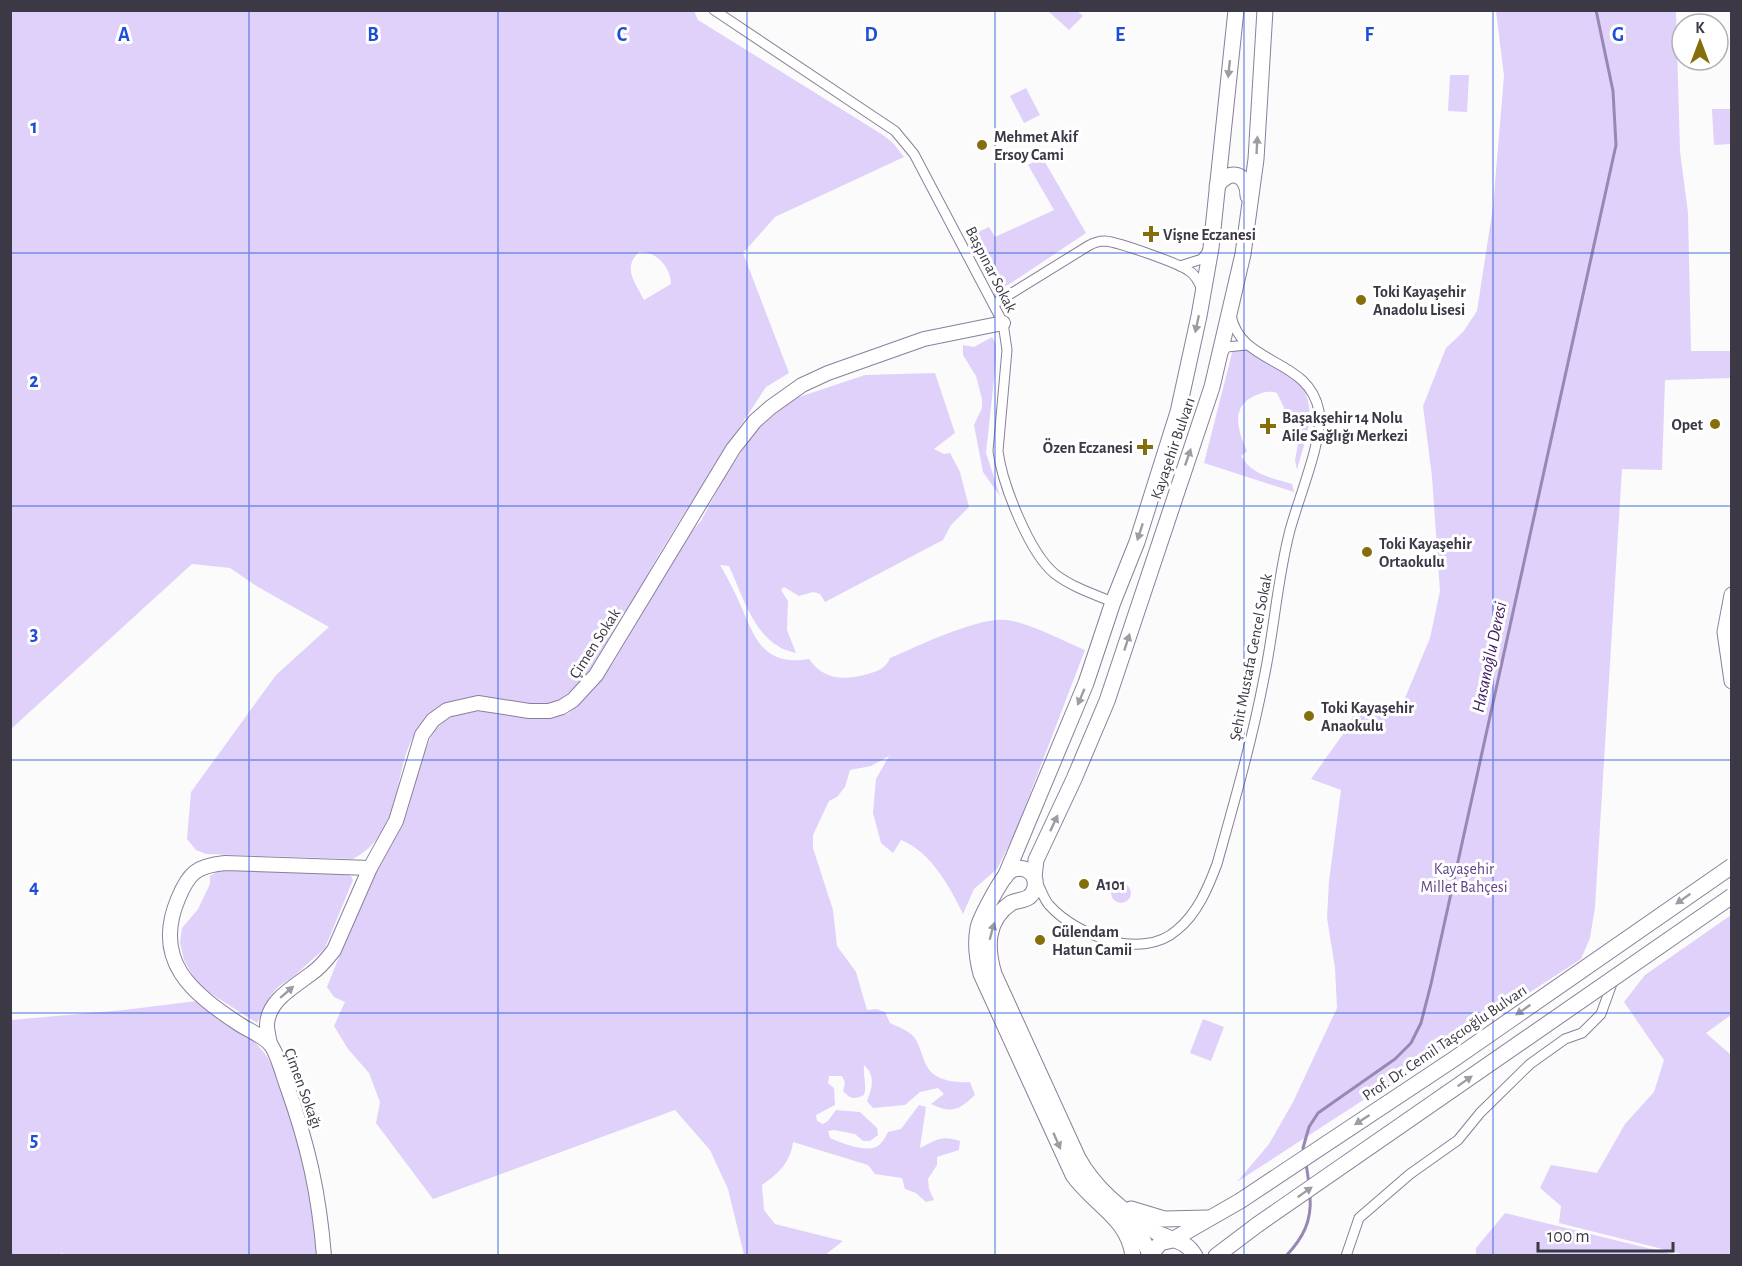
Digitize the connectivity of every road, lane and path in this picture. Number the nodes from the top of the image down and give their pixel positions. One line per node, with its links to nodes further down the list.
1 (714, 10): 9 (street, Başpınar Sokak)
2 (1236, 10): 4 (main road, Kayaşehir Bulvarı, one-way to 4)
3 (1265, 10): 5 (main road, Kayaşehir Bulvarı, one-way to 3)
4 (1218, 186): 5 (main road); 6 (main road, Kayaşehir Bulvarı)
5 (1248, 217): 10 (main road, Kayaşehir Bulvarı)
6 (1211, 248): 7 (street); 8 (main road, Kayaşehir Bulvarı)
7 (1180, 266): 8 (street); 9 (street)
8 (1203, 295): 14 (main road, Kayaşehir Bulvarı, one-way to 14)
9 (994, 304): 11 (street, Başpınar Sokak)
10 (1229, 306): 12 (street); 13 (main road, Kayaşehir Bulvarı)
11 (1003, 323): 17 (street, Başpınar Sokak); 21 (main road, Çimen Sokak)
12 (1246, 345): 13 (street); 26 (street, Şehit Mustafa Gencel Sokak)
13 (1220, 355): 15 (main road, Kayaşehir Bulvarı)
14 (1182, 396): 15 (main road); 17 (main road, Kayaşehir Bulvarı, one-way to 17)
15 (1205, 406): 23 (main road, Kayaşehir Bulvarı, one-way to 15)
16 (1731, 596): 18 (main road)
17 (1113, 602): 22 (main road, Kayaşehir Bulvarı, one-way to 22)
18 (1728, 637): 19 (main road)
19 (1731, 681)
20 (1731, 866): 29 (main road, Prof. Dr. Cemil Taşcıoğlu Bulvarı, one-way to 29, bridge)
21 (370, 868): 27 (main road, Çimen Sokak, one-way to 21); 27 (main road, Çimen Sokağı)
22 (1006, 876): 23 (main road); 25 (main road); 28 (main road, Kayaşehir Bulvarı, one-way to 28)
23 (1034, 879): 25 (main road); 26 (street)
24 (1731, 894): 35 (main road, one-way to 24, bridge); 36 (street)
25 (1020, 900): 26 (street); 28 (main road, one-way to 25)
26 (1048, 904)
27 (270, 1044): 32 (main road, Çimen Sokağı)
28 (1115, 1209): 29 (main road); 30 (main road); 31 (main road); 33 (main road)
29 (1210, 1218): 30 (main road, Prof. Dr. Cemil Taşcıoğlu Bulvarı)
30 (1172, 1240): 31 (main road, Prof. Dr. Cemil Taşcıoğlu Bulvarı); 34 (main road)
31 (1151, 1255)
32 (324, 1256)
33 (1133, 1256)
34 (1195, 1256)
35 (1216, 1256)
36 (1347, 1256)

